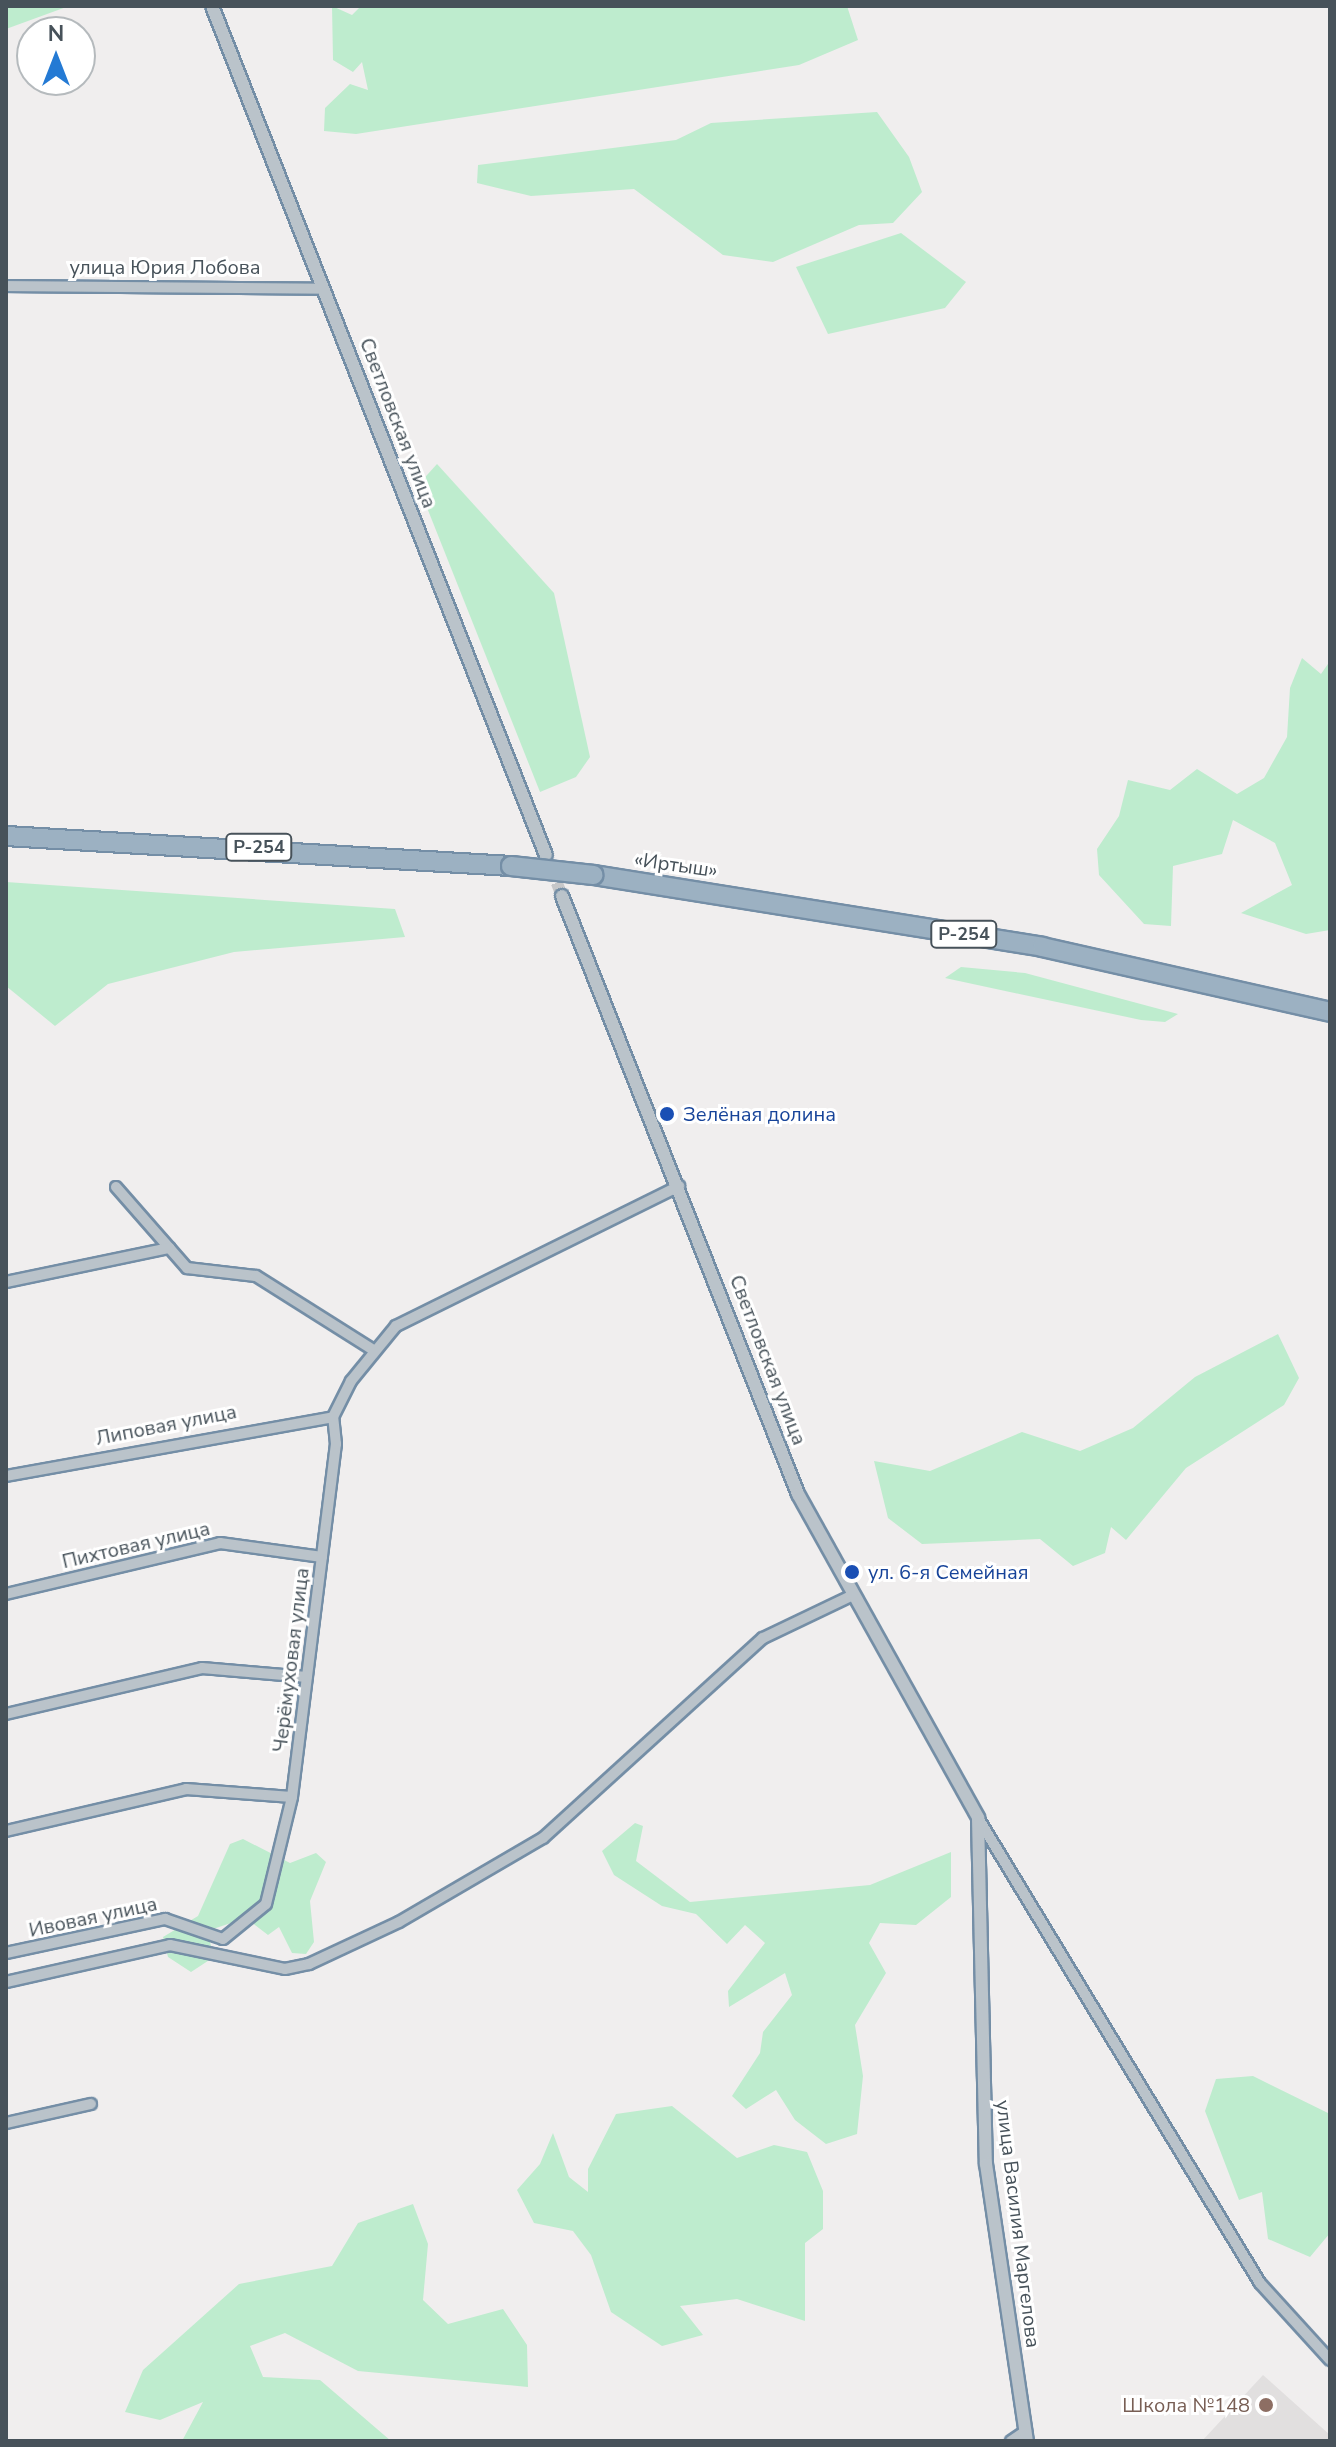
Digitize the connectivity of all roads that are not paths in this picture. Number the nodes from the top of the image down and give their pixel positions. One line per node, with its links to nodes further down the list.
1 (212, 6): 3 (street, Светловская улица)
2 (6, 286): 3 (street, улица Юрия Лобова)
3 (323, 289): 5 (street, Светловская улица)
4 (6, 836): 7 (highway, «Иртыш» / Р-254, bridge)
5 (546, 855)
6 (562, 896): 8 (street, Светловская улица)
7 (1330, 1012)
8 (679, 1186): 12 (street); 17 (street, Светловская улица)
9 (116, 1187): 10 (street)
10 (169, 1248): 11 (street); 12 (street)
11 (6, 1282)
12 (372, 1349): 13 (street)
13 (333, 1417): 14 (street, Липовая улица); 15 (street, Черёмуховая улица)
14 (6, 1476)
15 (322, 1557): 16 (street, Пихтовая улица); 18 (street, Черёмуховая улица)
16 (6, 1594)
17 (853, 1595): 21 (street, Светловская улица); 25 (street, Ивовая улица)
18 (307, 1677): 19 (street); 20 (street, Черёмуховая улица)
19 (6, 1714)
20 (292, 1797): 22 (street); 23 (street, Черёмуховая улица)
21 (978, 1818): 28 (street); 29 (street, улица Василия Маргелова)
22 (6, 1831)
23 (266, 1904): 24 (street, Ивовая улица)
24 (6, 1953)
25 (6, 1982)
26 (91, 2104): 27 (street)
27 (6, 2123)
28 (1330, 2360)
29 (1026, 2436): 30 (street)
30 (1011, 2441)

